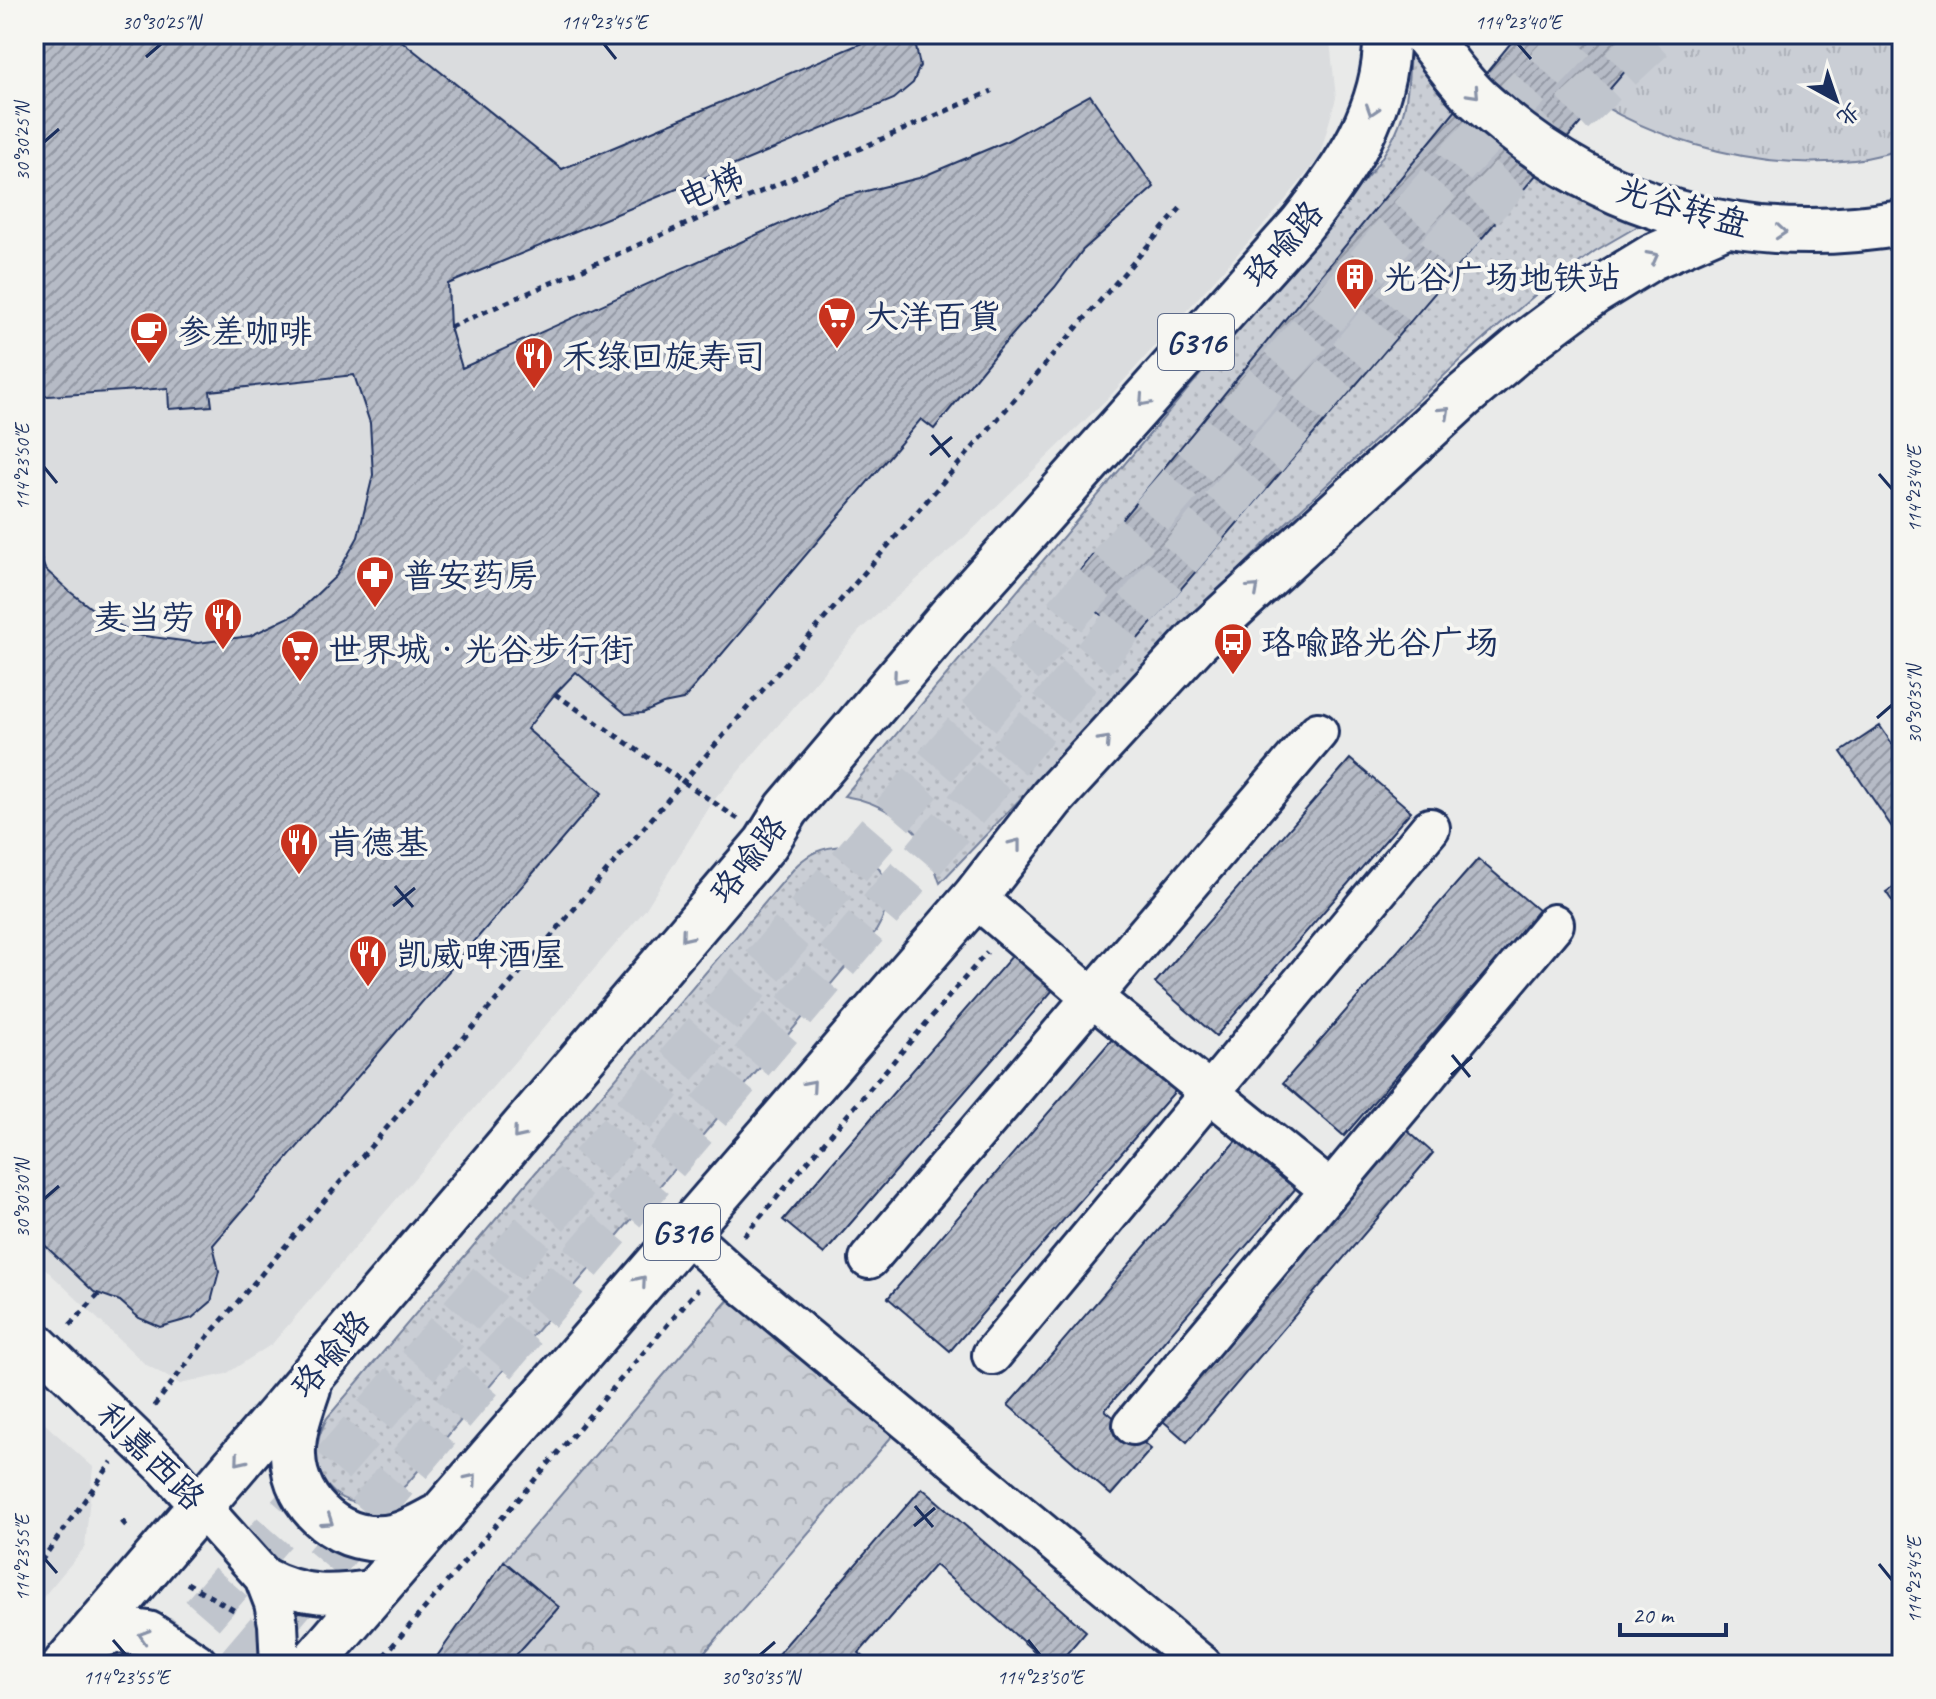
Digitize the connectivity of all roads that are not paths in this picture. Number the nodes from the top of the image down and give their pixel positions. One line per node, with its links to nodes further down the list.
1 (1386, 34): 16 (highway, 珞喻路 / G316, one-way to 16)
2 (1424, 34): 4 (highway, 光谷转盘, one-way to 4)
3 (1902, 223): 4 (highway, 光谷转盘, one-way to 3)
4 (1723, 226): 7 (highway, G316, one-way to 4)
5 (1318, 732): 9 (street)
6 (1430, 828): 10 (street)
7 (975, 897): 9 (street); 12 (highway, G316, one-way to 7)
8 (1554, 924): 11 (street)
9 (1092, 997): 10 (street); 13 (street)
10 (1209, 1093): 11 (street); 15 (street)
11 (1329, 1189): 17 (street)
12 (684, 1231): 19 (highway, G316, one-way to 12); 23 (street)
13 (869, 1259)
14 (34, 1340): 18 (street, 利嘉西路)
15 (992, 1355)
16 (313, 1374): 18 (highway, 珞喻路 / G316, one-way to 18); 19 (highway, one-way to 19)
17 (1133, 1425)
18 (202, 1505): 20 (street, 利嘉西路); 22 (highway, 珞喻路 / G316)
19 (443, 1514): 21 (highway, G316)
20 (264, 1577): 21 (street); 25 (street)
21 (376, 1589): 26 (highway, G316)
22 (77, 1652): 24 (highway, one-way to 22)
23 (1182, 1659)
24 (195, 1665)
25 (280, 1665)
26 (311, 1665)

